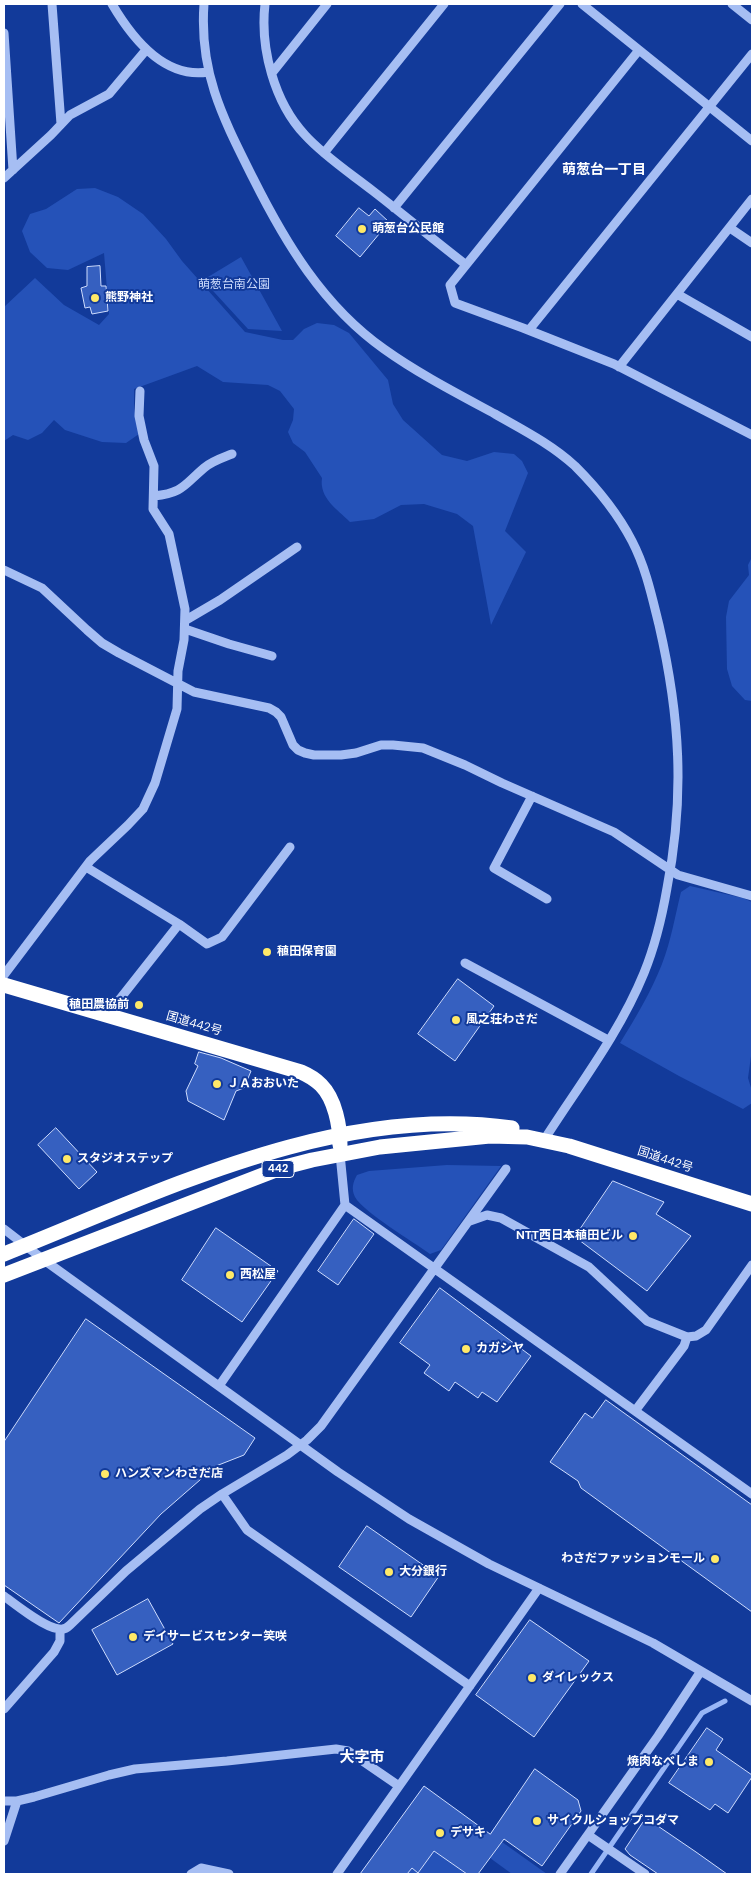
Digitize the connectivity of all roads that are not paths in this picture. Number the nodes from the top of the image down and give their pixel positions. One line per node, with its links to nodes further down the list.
1 (52, 4): 18 (street)
2 (112, 4): 12 (street)
3 (204, 4): 15 (street)
4 (265, 4): 16 (street)
5 (327, 4): 16 (street)
6 (444, 4): 20 (street)
7 (560, 4): 24 (street)
8 (582, 4): 13 (street)
9 (732, 4): 10 (street)
10 (752, 20)
11 (4, 33): 21 (street)
12 (146, 50): 15 (street); 18 (street)
13 (639, 50): 17 (street); 27 (street)
14 (752, 54): 17 (street)
15 (208, 72): 44 (street)
16 (272, 73): 20 (street)
17 (710, 106): 19 (street); 29 (street)
18 (61, 124): 21 (street)
19 (752, 141)
20 (324, 152): 24 (street)
21 (13, 170): 22 (street)
22 (4, 178)
23 (752, 199): 25 (street)
24 (394, 208): 27 (street)
25 (730, 228): 26 (street); 28 (street)
26 (752, 243)
27 (465, 264): 29 (street)
28 (677, 294): 30 (street); 31 (street)
29 (529, 330): 31 (street)
30 (752, 338)
31 (619, 367): 33 (street)
32 (140, 391): 35 (street)
33 (752, 435)
34 (232, 454): 35 (street)
35 (154, 496): 38 (street)
36 (297, 547): 38 (street)
37 (4, 570): 40 (street)
38 (185, 625): 39 (street); 40 (street)
39 (272, 656)
40 (177, 683): 41 (street); 43 (street)
41 (532, 796): 44 (street); 46 (street)
42 (290, 847): 47 (street)
43 (86, 866): 47 (street); 49 (street)
44 (671, 871): 45 (street); 52 (street)
45 (752, 896)
46 (548, 899)
47 (178, 924): 51 (street)
48 (465, 963): 52 (street)
49 (4, 975)
50 (4, 985): 51 (highway, 国道442号)
51 (108, 1014): 53 (highway, 国道442号)
52 (608, 1040): 54 (street)
53 (340, 1135): 54 (highway, 国道442号 / 442); 56 (highway, 国道442号); 62 (highway, 国道442号 / 442)
54 (546, 1137): 55 (highway, 国道442号 / 442)
55 (568, 1146): 56 (highway, 国道442号 / 442); 58 (highway, 国道442号 / 442)
56 (340, 1154): 59 (street); 64 (highway, 国道442号 / 442)
57 (506, 1169): 60 (street)
58 (752, 1204)
59 (345, 1205): 66 (street); 69 (street)
60 (467, 1223): 66 (street); 68 (street)
61 (4, 1229): 62 (street)
62 (25, 1246): 63 (highway, 国道442号 / 442); 64 (street)
63 (4, 1254)
64 (44, 1260): 67 (highway, 国道442号 / 442); 69 (street)
65 (752, 1265): 68 (street)
66 (434, 1268): 70 (street); 71 (street)
67 (4, 1275)
68 (687, 1337): 70 (street)
69 (219, 1386): 71 (street)
70 (635, 1411): 73 (street)
71 (301, 1446): 72 (street); 74 (street)
72 (222, 1494): 76 (street); 78 (street)
73 (752, 1494)
74 (539, 1588): 77 (street); 78 (street)
75 (4, 1596): 76 (street)
76 (60, 1630): 80 (street)
77 (701, 1671): 79 (street); 84 (street)
78 (470, 1686): 81 (street)
79 (752, 1701)
80 (4, 1709)
81 (399, 1786): 83 (street); 88 (street)
82 (4, 1801): 83 (street)
83 (17, 1801): 85 (street)
84 (588, 1835): 89 (street); 90 (street)
85 (4, 1841)
86 (191, 1874): 87 (street)
87 (229, 1874)
88 (336, 1874)
89 (560, 1874)
90 (645, 1874)

